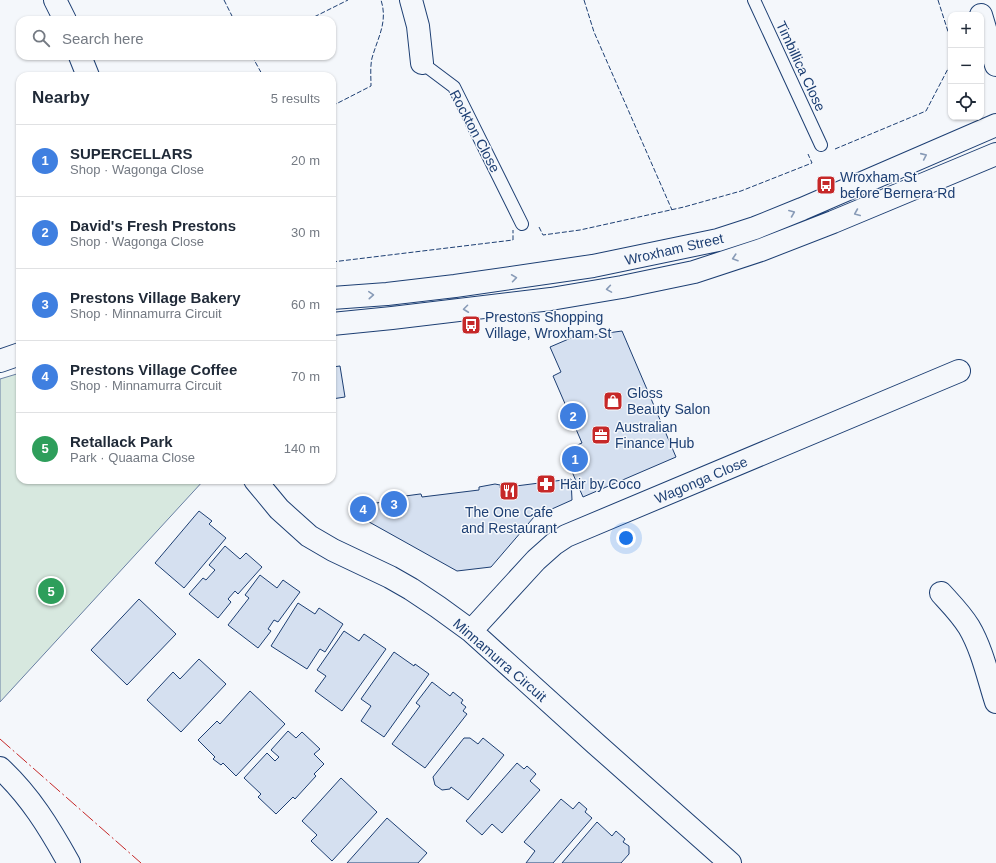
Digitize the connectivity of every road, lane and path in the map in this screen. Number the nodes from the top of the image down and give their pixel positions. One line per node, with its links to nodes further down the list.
1 (55, 0): 6 (street)
2 (411, 0): 9 (street, Rockton Close)
3 (754, 0): 13 (lane, Timbillica Close)
4 (976, 0): 5 (street)
5 (980, 12)
6 (63, 16)
7 (984, 25): 10 (street)
8 (82, 60): 11 (street)
9 (422, 64): 15 (lane, Rockton Close)
10 (996, 65)
11 (86, 72)
12 (996, 125): 16 (street, Wroxham Street, one-way to 12)
13 (820, 145)
14 (996, 154): 17 (street, Wroxham Street, one-way to 17)
15 (522, 224)
16 (336, 298)
17 (336, 324)
18 (16, 355): 19 (street)
19 (0, 361)
20 (959, 371): 23 (street, Wagonga Close)
21 (258, 484): 23 (street, Minnamurra Circuit)
22 (941, 593): 24 (street)
23 (471, 631): 27 (street, Minnamurra Circuit)
24 (996, 702)
25 (3, 779): 26 (street)
26 (68, 863)
27 (730, 863)

